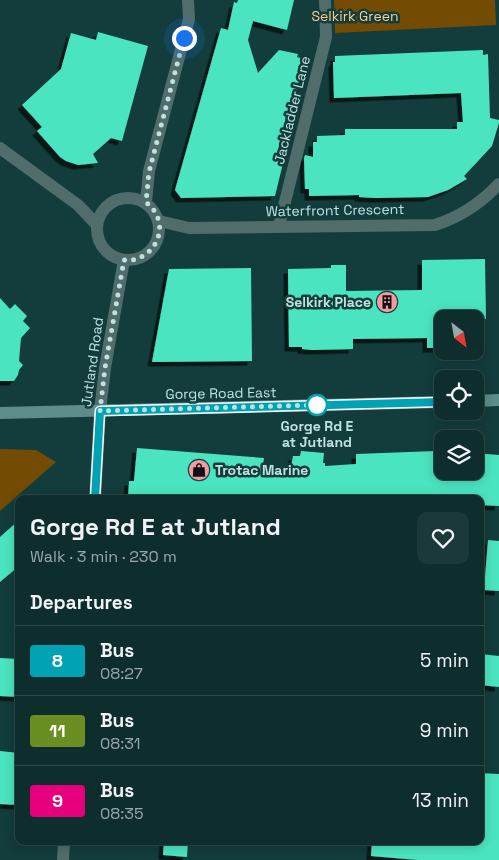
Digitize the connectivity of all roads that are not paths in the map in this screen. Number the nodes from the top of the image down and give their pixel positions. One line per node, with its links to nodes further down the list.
1 (188, 0): 4 (street)
2 (325, 0): 12 (street, Jackladder Lane)
3 (0, 148): 8 (street)
4 (149, 172): 6 (street); 7 (street)
5 (499, 184): 12 (street, Waterfront Crescent)
6 (130, 197): 7 (street); 9 (street)
7 (146, 202): 10 (street)
8 (78, 205): 9 (street); 11 (street)
9 (103, 209): 11 (street)
10 (159, 221): 12 (street, Waterfront Crescent); 13 (street)
11 (96, 225): 13 (street)
12 (279, 226)
13 (124, 260): 17 (street, Jutland Road)
14 (499, 400): 15 (main road)
15 (484, 401)
16 (434, 402): 17 (main road, Gorge Road East)
17 (100, 411): 18 (main road, Gorge Road East); 19 (street, Jutland Road)
18 (0, 414)
19 (95, 495)
20 (64, 845): 21 (street)
21 (63, 860)

